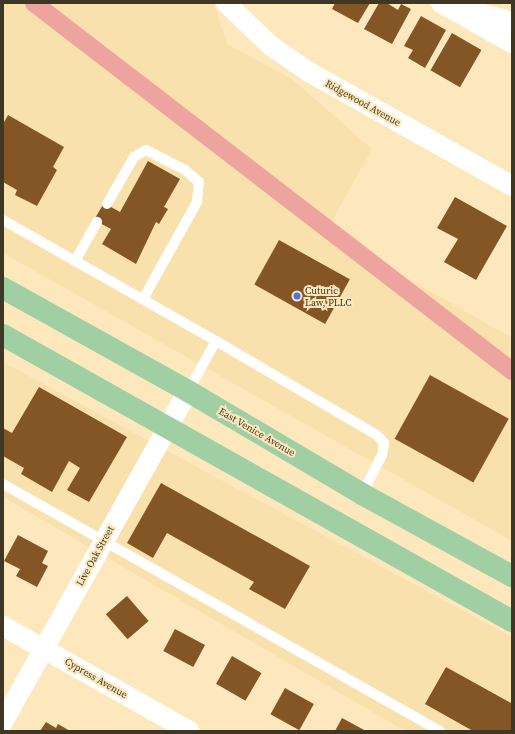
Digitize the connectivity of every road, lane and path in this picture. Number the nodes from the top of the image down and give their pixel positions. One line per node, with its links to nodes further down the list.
1 (226, 3): 6 (street, Ridgewood Avenue)
2 (441, 3): 5 (street)
3 (449, 3): 4 (street)
4 (512, 22)
5 (512, 43)
6 (512, 186)
7 (107, 204): 12 (lane)
8 (3, 220): 10 (lane)
9 (97, 222): 10 (lane)
10 (75, 261): 12 (lane)
11 (3, 288): 15 (main road, East Venice Avenue)
12 (143, 299): 14 (lane)
13 (3, 335): 16 (main road)
14 (216, 340): 15 (lane); 18 (lane)
15 (188, 391): 16 (street, Live Oak Street); 18 (main road, East Venice Avenue)
16 (167, 427): 19 (street, Live Oak Street); 21 (main road)
17 (3, 484): 19 (lane)
18 (362, 494): 20 (main road, East Venice Avenue)
19 (104, 540): 23 (street, Live Oak Street); 26 (lane)
20 (512, 576)
21 (512, 621)
22 (3, 626): 23 (street, Cypress Avenue)
23 (44, 649): 24 (street, Live Oak Street); 25 (street, Cypress Avenue)
24 (3, 722)
25 (189, 731)
26 (440, 731)

